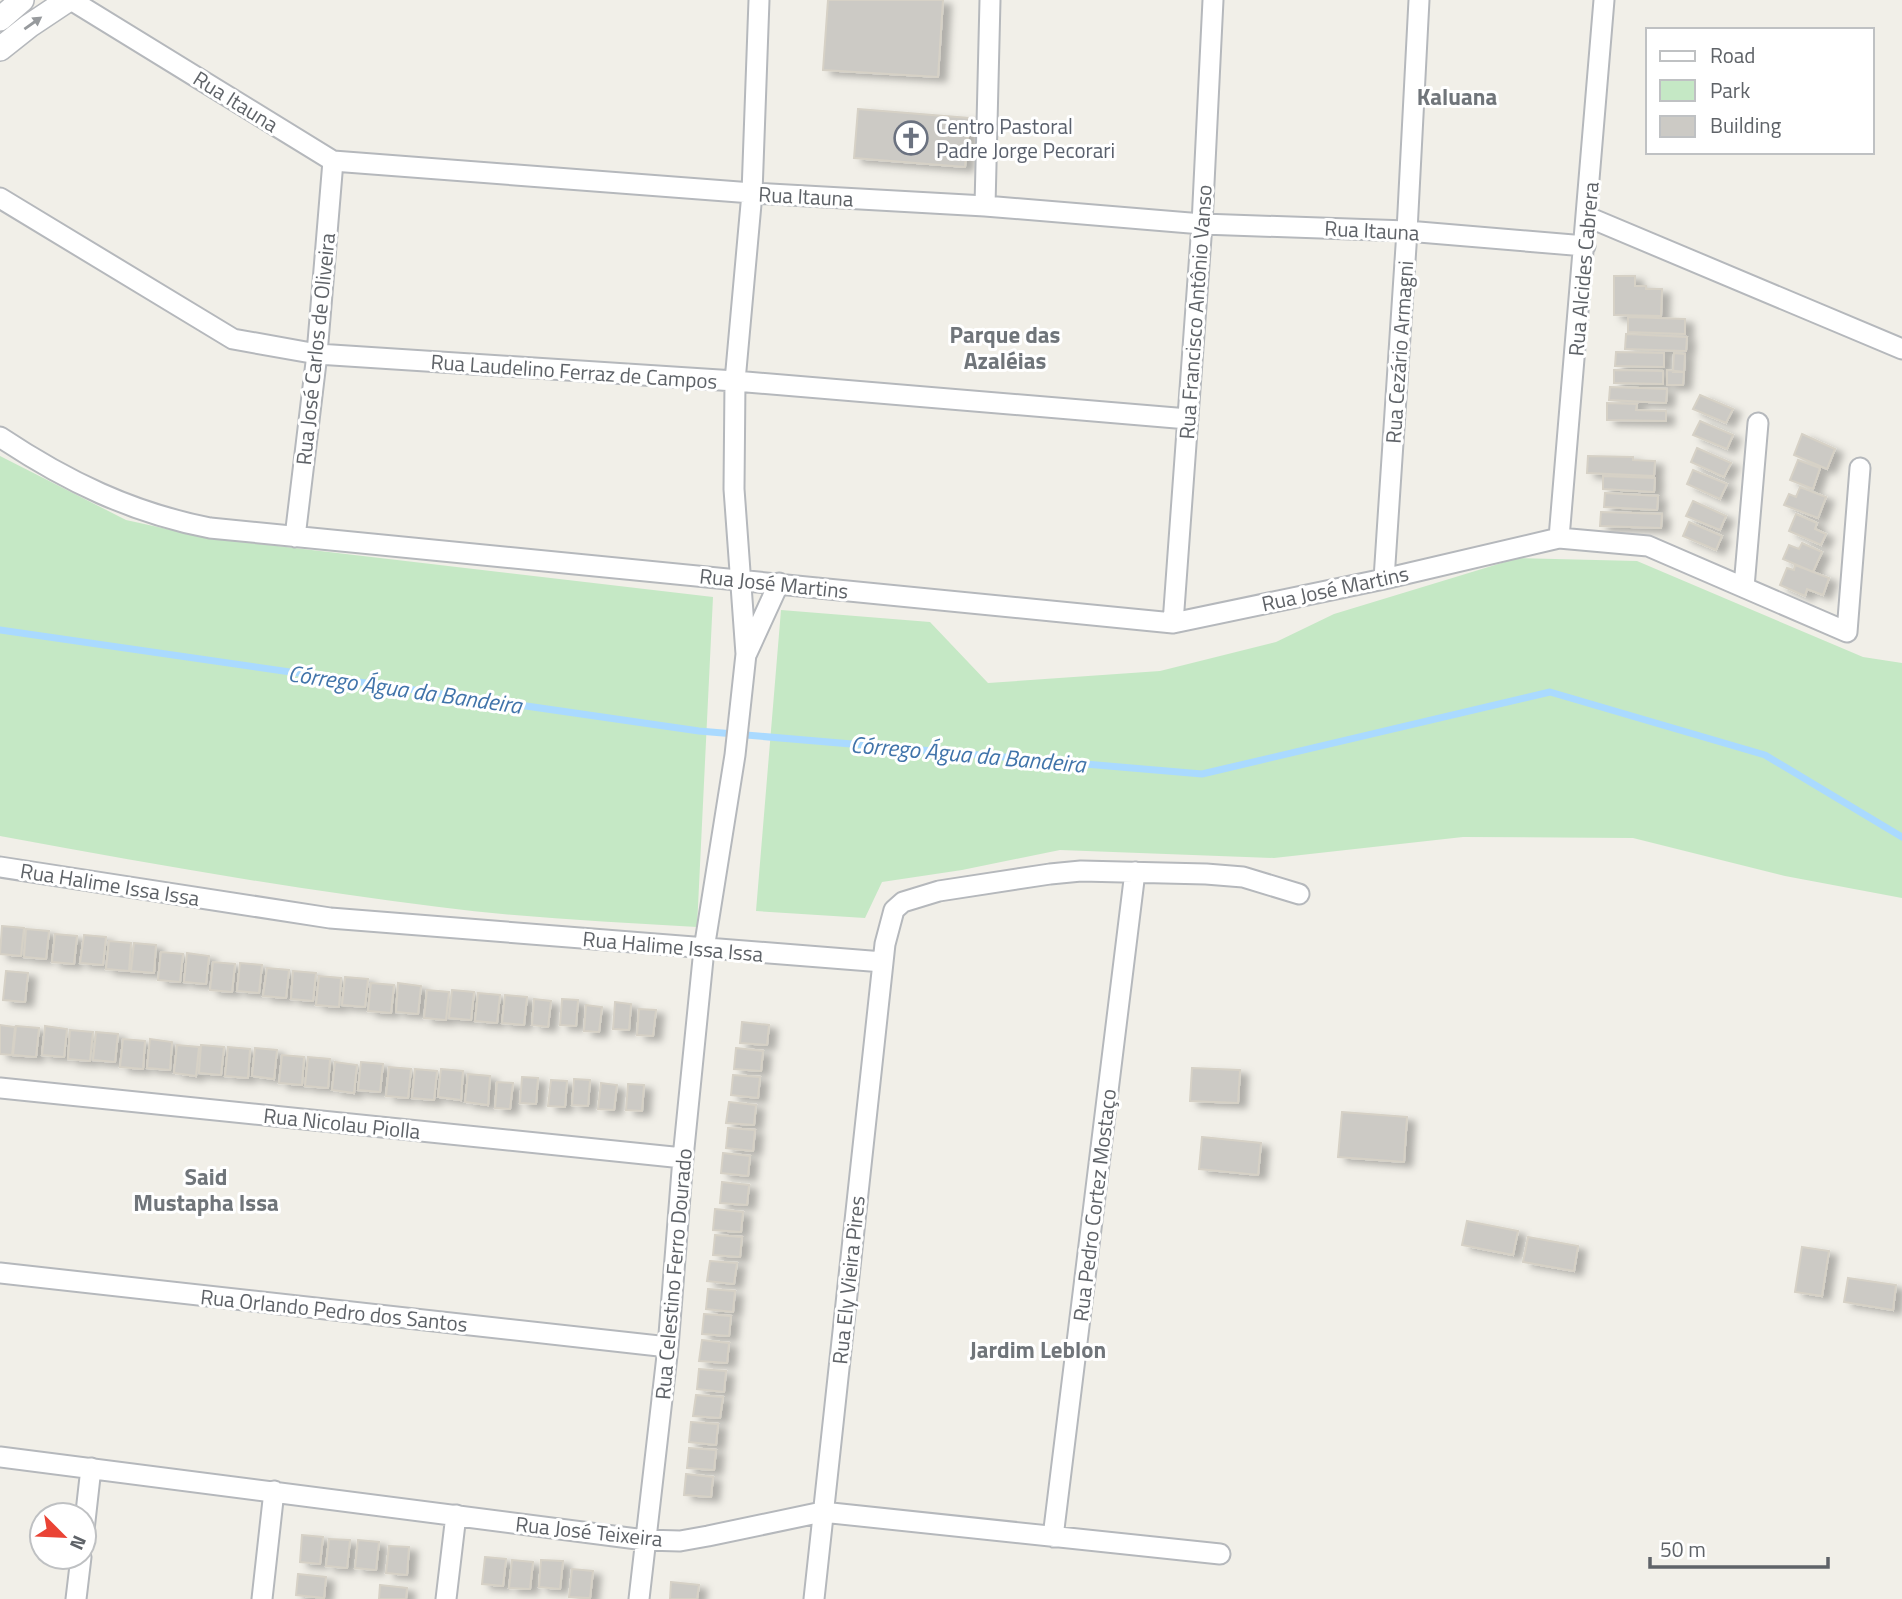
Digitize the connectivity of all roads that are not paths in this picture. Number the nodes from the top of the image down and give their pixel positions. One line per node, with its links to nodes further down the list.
1 (22, 0): 8 (street)
2 (70, 0): 9 (street, one-way to 2); 10 (street, Rua Itauna)
3 (758, 0): 11 (street)
4 (990, 0): 13 (street)
5 (1213, 0): 15 (street, Rua Francisco Antônio Vanso)
6 (1419, 0): 16 (street, Rua Cezário Armagni)
7 (1604, 0): 14 (street, Rua Alcides Cabrera)
8 (0, 19)
9 (0, 49)
10 (332, 161): 11 (street, Rua Itauna); 19 (street, Rua José Carlos de Oliveira)
11 (752, 193): 13 (street, Rua Itauna); 20 (street)
12 (0, 198): 19 (street, Rua Laudelino Ferraz de Campos)
13 (985, 205): 15 (street, Rua Itauna)
14 (1588, 218): 17 (street, Rua Alcides Cabrera); 18 (street)
15 (1202, 224): 16 (street, Rua Itauna); 21 (street, Rua Francisco Antônio Vanso)
16 (1407, 231): 17 (street, Rua Itauna); 28 (street, Rua Cezário Armagni)
17 (1585, 246): 26 (street, Rua Alcides Cabrera)
18 (1902, 349)
19 (317, 354): 20 (street, Rua Laudelino Ferraz de Campos); 25 (street, Rua José Carlos de Oliveira)
20 (735, 382): 21 (street, Rua Laudelino Ferraz de Campos); 27 (street)
21 (1188, 419): 31 (street, Rua Francisco Antônio Vanso)
22 (1758, 423): 30 (street)
23 (0, 437): 25 (street, Rua José Martins)
24 (1860, 468): 30 (street, Rua José Martins)
25 (295, 537): 27 (street, Rua José Martins)
26 (1559, 538): 28 (street, Rua José Martins); 30 (street, Rua José Martins)
27 (740, 579): 29 (street, Rua José Martins); 32 (street)
28 (1384, 579): 31 (street, Rua José Martins)
29 (779, 583): 31 (street, Rua José Martins); 32 (street)
30 (1744, 587)
31 (1173, 623)
32 (746, 654): 36 (street, Rua Celestino Ferro Dourado)
33 (0, 867): 36 (street, Rua Halime Issa Issa)
34 (1135, 872): 35 (street); 37 (street); 48 (street, Rua Pedro Cortez Mostaço)
35 (1299, 894)
36 (704, 949): 37 (street, Rua Halime Issa Issa); 39 (street, Rua Celestino Ferro Dourado)
37 (883, 962): 46 (street, Rua Ely Vieira Pires)
38 (0, 1088): 39 (street, Rua Nicolau Piolla)
39 (683, 1158): 41 (street, Rua Celestino Ferro Dourado)
40 (0, 1273): 41 (street, Rua Orlando Pedro dos Santos)
41 (668, 1348): 49 (street, Rua Celestino Ferro Dourado)
42 (0, 1457): 43 (street, Rua José Teixeira)
43 (91, 1468): 44 (street, Rua José Teixeira); 45 (street)
44 (274, 1491): 47 (street, Rua José Teixeira); 53 (street)
45 (87, 1501)
46 (822, 1512): 48 (street, Rua José Teixeira); 49 (street, Rua José Teixeira); 56 (street, Rua Ely Vieira Pires)
47 (456, 1515): 49 (street, Rua José Teixeira); 54 (street)
48 (1053, 1537): 50 (street, Rua José Teixeira)
49 (645, 1540): 55 (street, Rua Celestino Ferro Dourado)
50 (1220, 1554)
51 (79, 1571): 52 (street)
52 (76, 1599)
53 (262, 1599)
54 (446, 1599)
55 (639, 1599)
56 (814, 1599)

